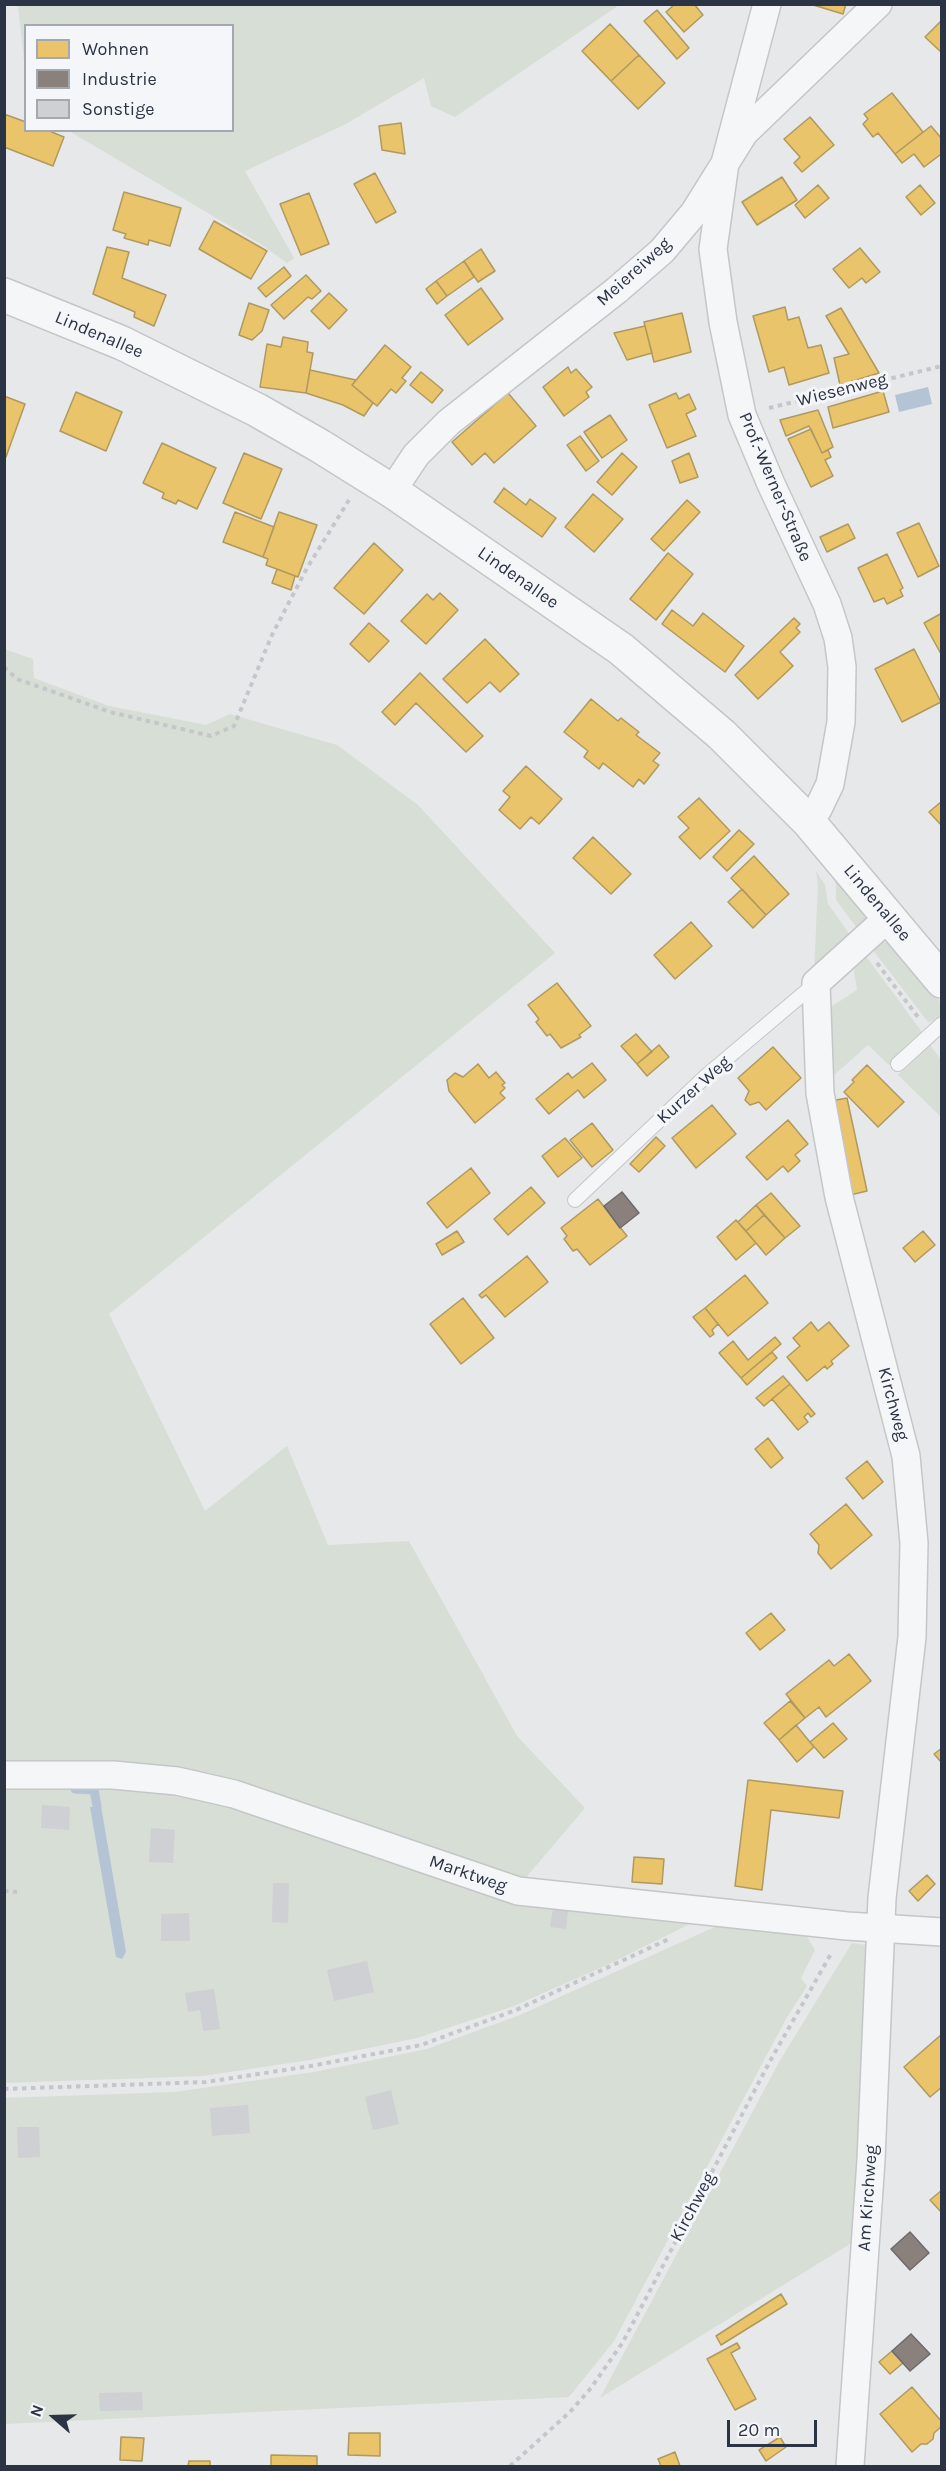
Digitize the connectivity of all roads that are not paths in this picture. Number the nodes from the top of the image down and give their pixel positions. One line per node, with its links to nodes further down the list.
1 (767, 4): 3 (street, Prof.-Werner-Straße)
2 (878, 4): 3 (street, Meiereiweg)
3 (725, 164): 5 (street, Meiereiweg); 6 (street, Prof.-Werner-Straße)
4 (4, 295): 5 (street, Lindenallee)
5 (392, 490): 6 (street, Lindenallee)
6 (808, 821): 7 (street, Lindenallee)
7 (889, 916): 8 (street, Lindenallee); 9 (street)
8 (942, 981)
9 (816, 983): 12 (lane, Kurzer Weg); 14 (street, Kirchweg)
10 (942, 1024): 11 (lane)
11 (898, 1064)
12 (575, 1200)
13 (4, 1775): 14 (street, Marktweg)
14 (882, 1929): 15 (street, Marktweg); 16 (street, Am Kirchweg)
15 (942, 1932)
16 (850, 2466)

